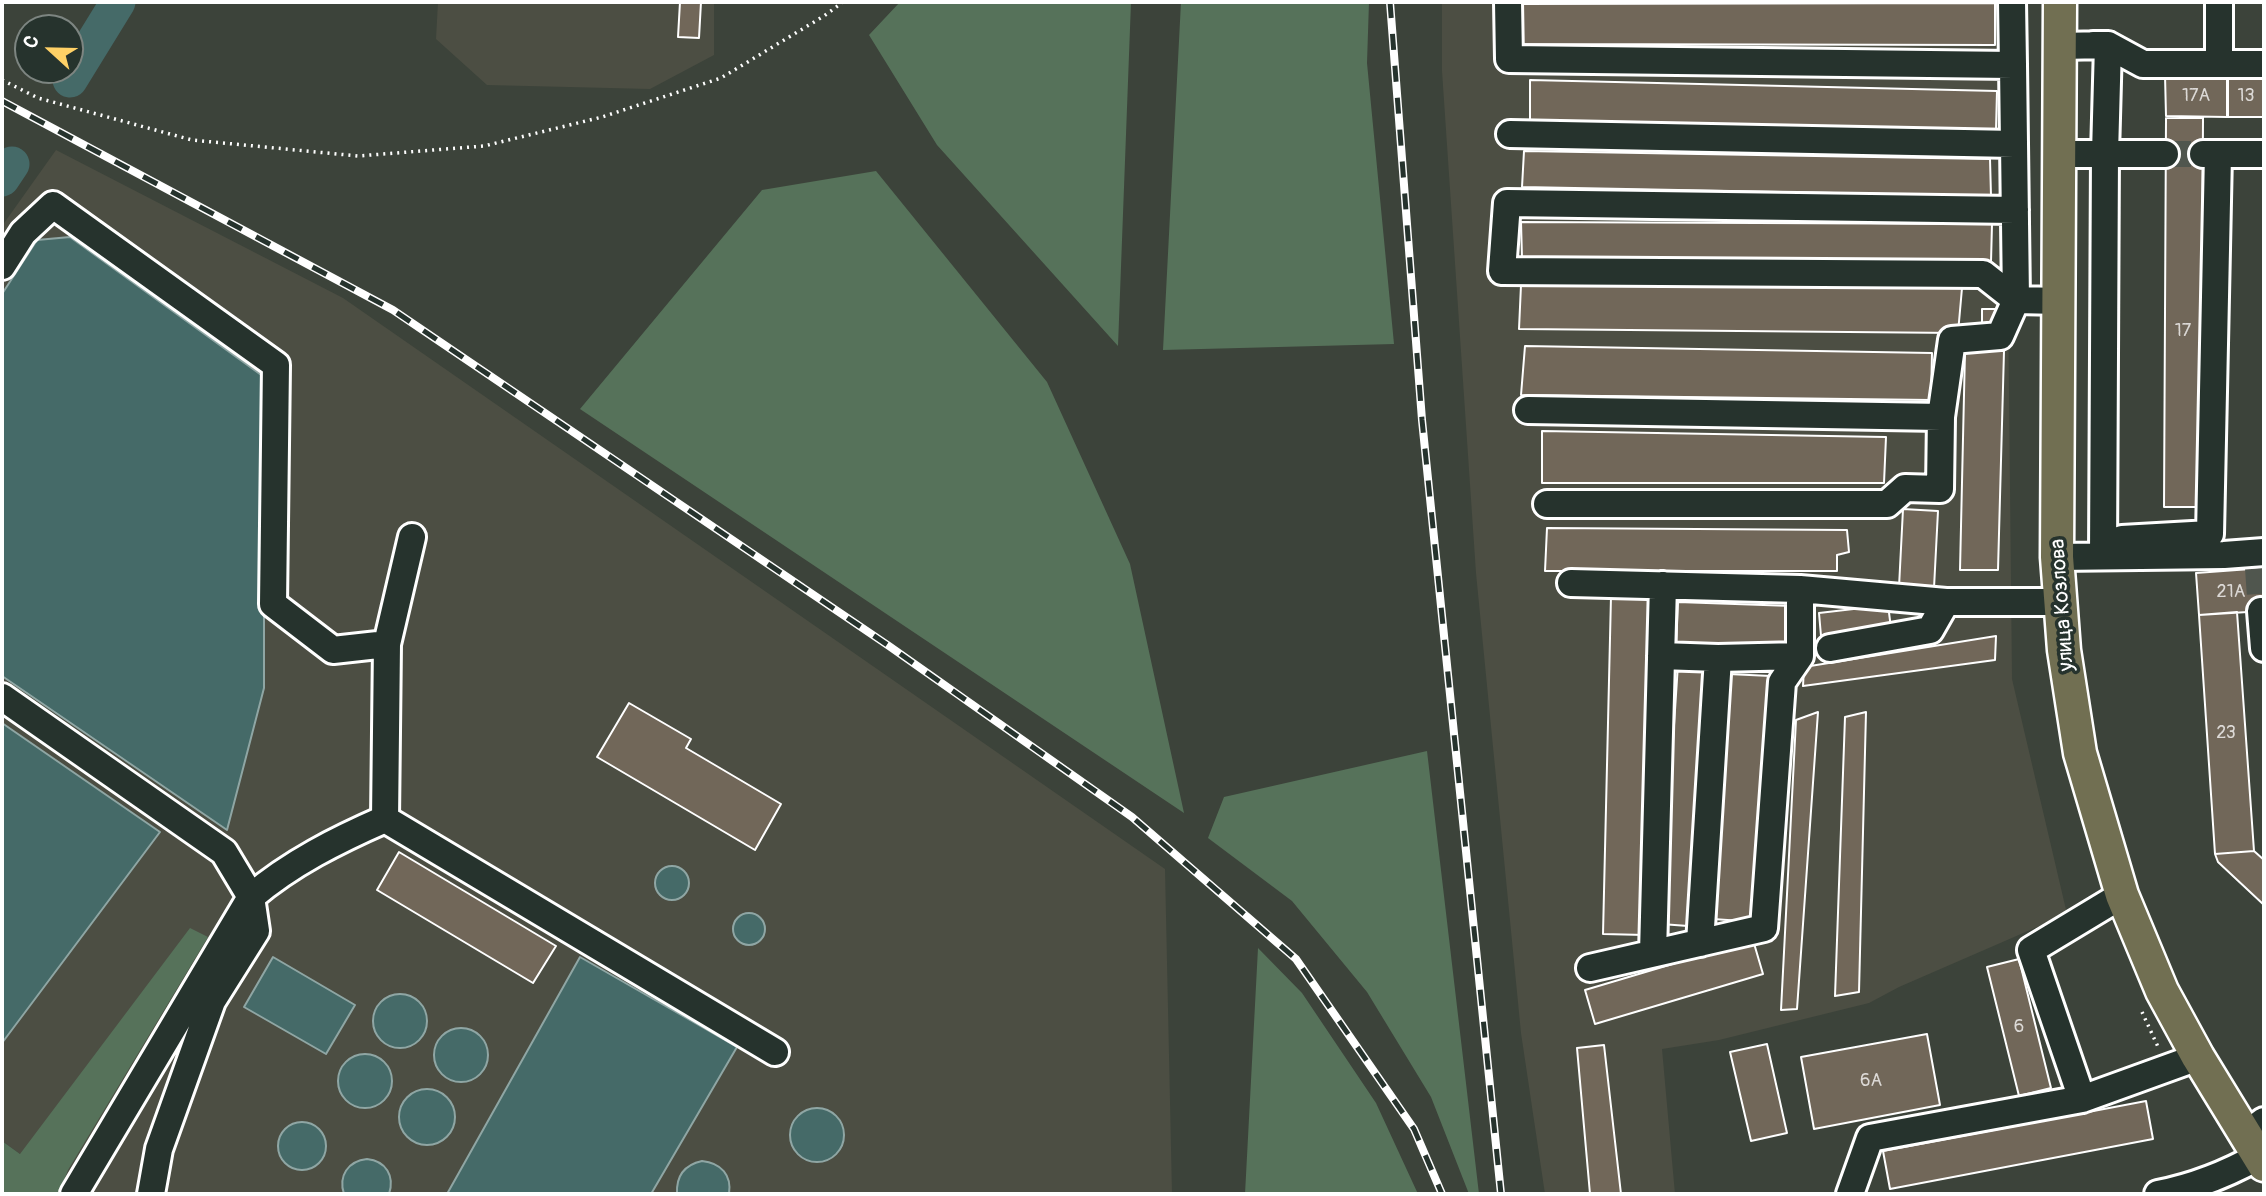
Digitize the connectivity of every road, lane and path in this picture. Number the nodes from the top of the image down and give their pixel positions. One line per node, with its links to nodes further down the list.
1 (843, 2): 11 (path)
2 (1508, 2): 10 (lane)
3 (2012, 2): 10 (lane)
4 (2060, 2): 7 (main road, улица Козлова)
5 (2219, 2): 8 (lane)
6 (2108, 45): 7 (lane); 8 (lane); 15 (lane)
7 (2060, 46): 14 (main road, улица Козлова)
8 (2219, 64): 9 (lane)
9 (2264, 64)
10 (2013, 65): 13 (lane)
11 (2, 80)
12 (1510, 134): 13 (lane)
13 (2014, 144): 18 (lane)
14 (2060, 154): 15 (lane); 21 (main road, улица Козлова)
15 (2105, 154): 16 (lane); 26 (lane)
16 (2165, 154)
17 (2264, 154): 26 (lane)
18 (2015, 210): 20 (lane); 20 (lane)
19 (2, 266): 36 (lane)
20 (2016, 300): 21 (lane); 23 (lane)
21 (2060, 301): 27 (main road, улица Козлова)
22 (1528, 410): 23 (lane)
23 (1941, 417): 24 (lane)
24 (1547, 504)
25 (412, 537): 36 (lane)
26 (2113, 556): 27 (lane); 28 (lane)
27 (2057, 557): 32 (main road, улица Козлова)
28 (2260, 558)
29 (1571, 583): 30 (lane)
30 (1662, 586): 31 (lane); 39 (lane)
31 (1800, 589): 33 (lane); 40 (lane)
32 (2060, 601): 33 (lane); 44 (main road, улица Козлова)
33 (1947, 602): 37 (lane)
34 (2261, 611): 35 (lane)
35 (2264, 639): 38 (lane)
36 (387, 644): 43 (lane)
37 (1830, 648)
38 (2264, 648)
39 (1661, 656): 41 (lane); 47 (lane)
40 (1800, 656): 41 (lane); 46 (lane)
41 (1718, 658): 46 (lane)
42 (2, 697): 45 (lane)
43 (385, 819): 45 (lane); 49 (lane)
44 (2122, 895): 50 (main road, улица Козлова); 51 (lane)
45 (251, 897): 54 (lane); 55 (lane)
46 (1700, 943): 47 (lane)
47 (1653, 953): 48 (lane)
48 (1590, 968)
49 (775, 1052)
50 (2198, 1057): 51 (lane); 52 (main road, улица Козлова)
51 (2082, 1099): 56 (lane)
52 (2258, 1144): 53 (lane)
53 (2217, 1185): 57 (lane)
54 (74, 1194)
55 (151, 1194)
56 (1850, 1194)
57 (2158, 1194)

